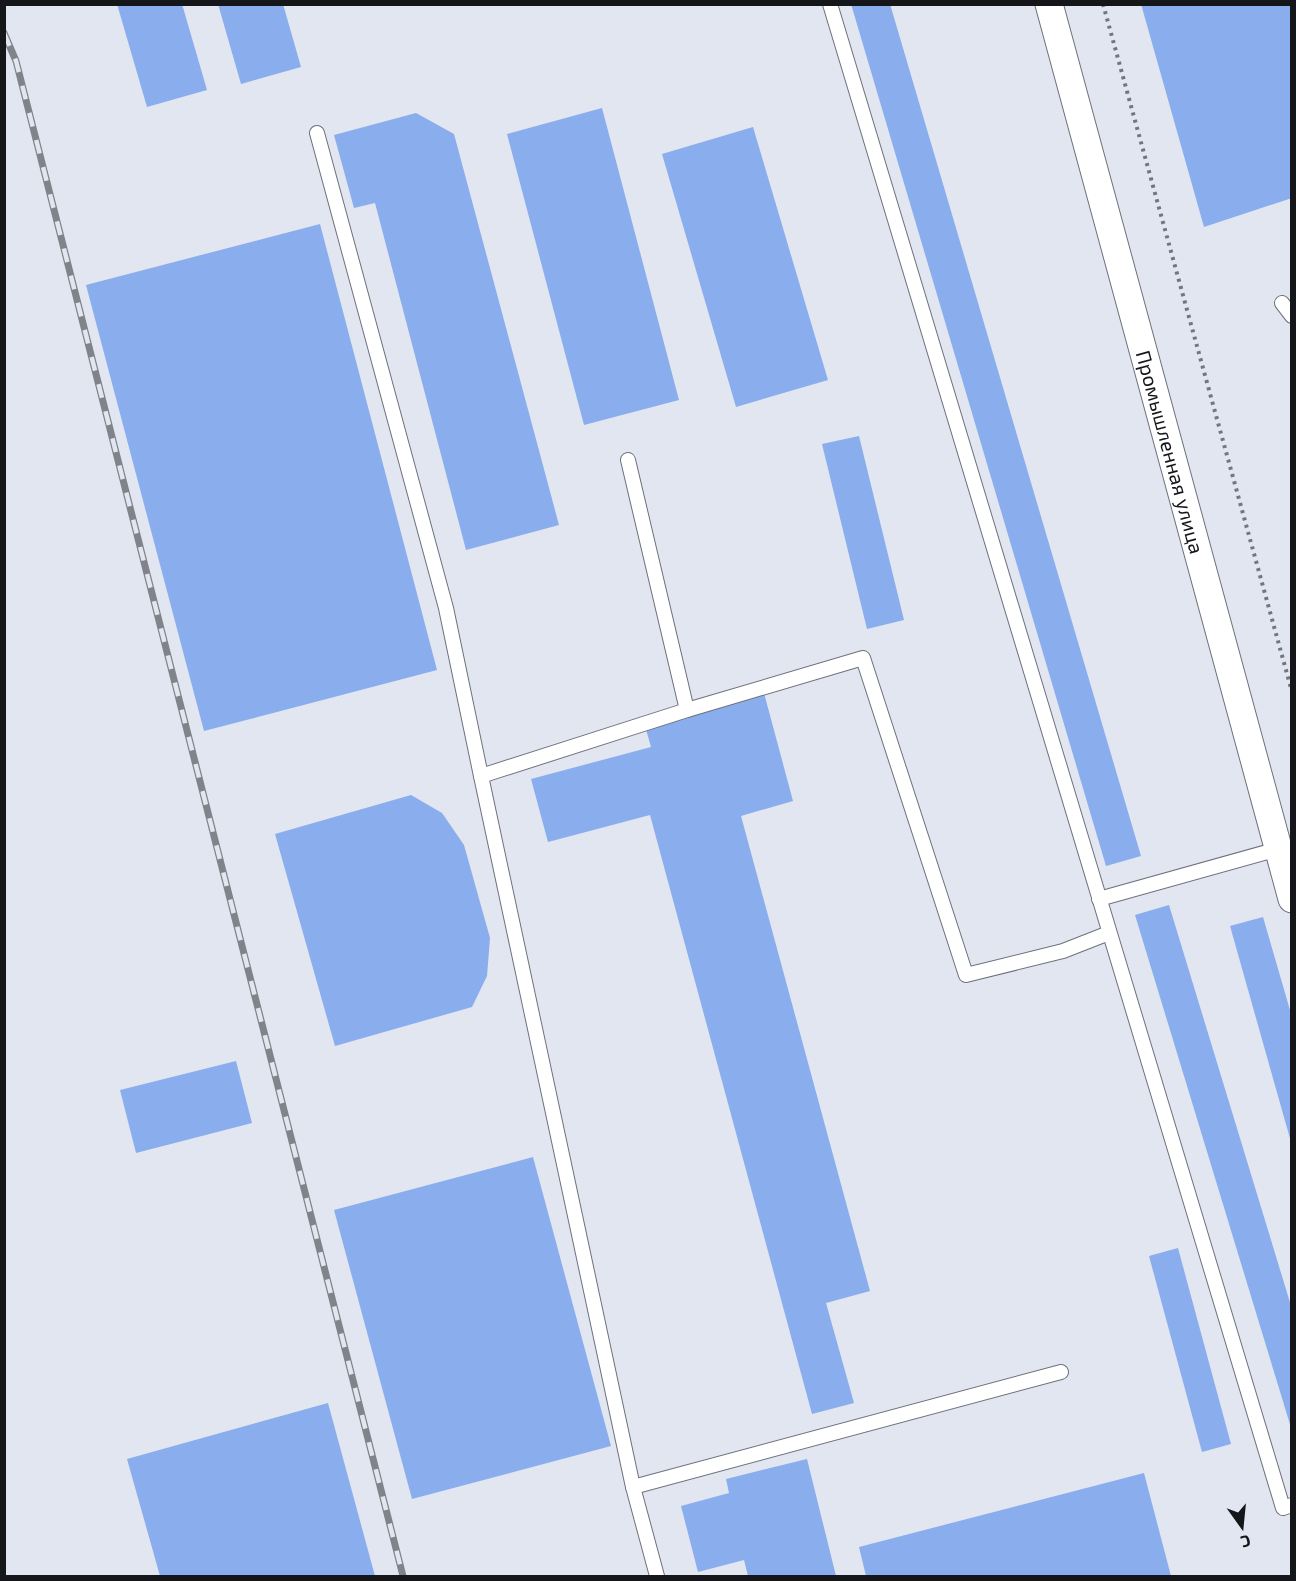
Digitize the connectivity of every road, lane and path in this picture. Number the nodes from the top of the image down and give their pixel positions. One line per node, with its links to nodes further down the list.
1 (830, 4): 12 (lane)
2 (1049, 4): 11 (street, Промышленная улица)
3 (1103, 4): 8 (path)
4 (317, 133): 10 (lane)
5 (1282, 303): 6 (lane)
6 (1292, 316)
7 (628, 460): 9 (lane)
8 (1292, 692)
9 (687, 710): 10 (lane); 14 (lane)
10 (481, 776): 16 (lane)
11 (1278, 849): 12 (lane); 13 (street, Промышленная улица)
12 (1099, 898): 14 (lane)
13 (1292, 899)
14 (1109, 933): 17 (lane)
15 (1061, 1372): 16 (lane)
16 (633, 1487): 18 (lane)
17 (1292, 1505)
18 (657, 1576)

